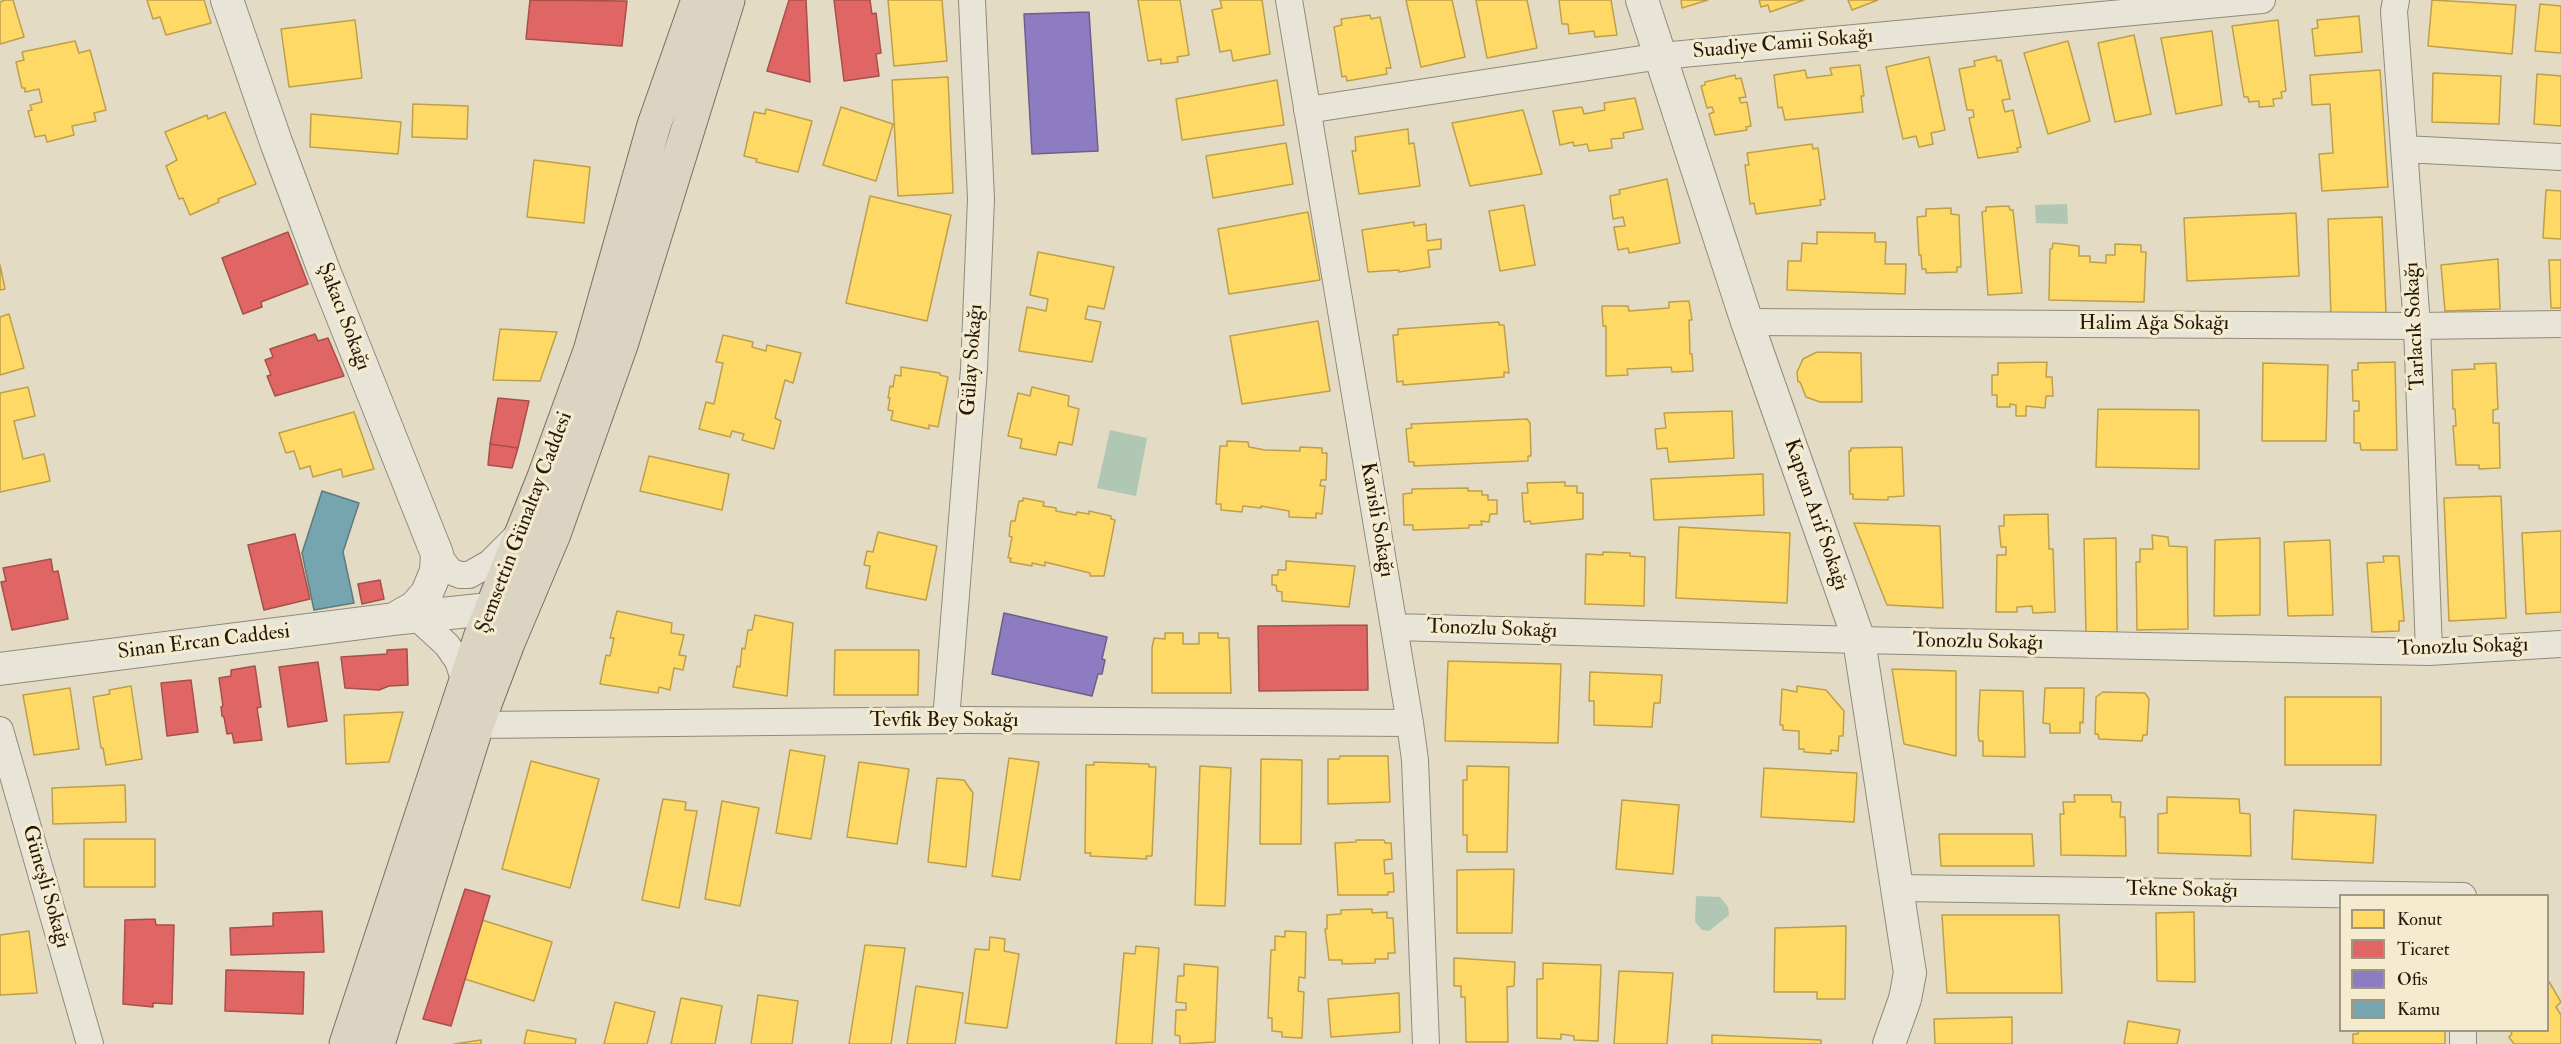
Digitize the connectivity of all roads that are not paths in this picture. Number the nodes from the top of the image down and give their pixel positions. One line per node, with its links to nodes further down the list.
1 (227, 0): 17 (street, Şakacı Sokağı)
2 (698, 0): 16 (main road, Şemsettin Günaltay Caddesi)
3 (728, 0): 18 (main road, Şemsettin Günaltay Caddesi)
4 (972, 0): 27 (street, Gülay Sokağı)
5 (1289, 0): 10 (street, Kavisli Sokağı)
6 (1642, 0): 9 (street, Kaptan Arif Sokağı)
7 (2262, 0): 9 (street, Suadiye Camii Sokağı)
8 (2396, 0): 11 (street, Tarlacık Sokağı)
9 (1661, 56): 10 (street, Suadiye Camii Sokağı); 13 (street, Kaptan Arif Sokağı)
10 (1307, 110): 21 (street, Kavisli Sokağı)
11 (2404, 149): 12 (street); 15 (street, Tarlacık Sokağı)
12 (2561, 157)
13 (1748, 322): 15 (street, Halim Ağa Sokağı); 22 (street, Kaptan Arif Sokağı)
14 (2561, 324): 15 (street, Halim Ağa Sokağı)
15 (2417, 326): 24 (street, Tarlacık Sokağı)
16 (526, 523): 17 (street); 19 (main road, Şemsettin Günaltay Caddesi)
17 (437, 554): 20 (street)
18 (535, 580): 19 (street, Sinan Ercan Caddesi); 29 (main road, Şemsettin Günaltay Caddesi)
19 (491, 609): 20 (street, Sinan Ercan Caddesi); 26 (main road, Şemsettin Günaltay Caddesi)
20 (401, 618): 25 (street, Sinan Ercan Caddesi); 26 (street)
21 (1394, 627): 22 (street, Tonozlu Sokağı); 28 (street, Kavisli Sokağı)
22 (1859, 640): 24 (street, Tonozlu Sokağı); 31 (street, Kaptan Arif Sokağı)
23 (2561, 644): 24 (street, Tonozlu Sokağı)
24 (2429, 652)
25 (0, 669)
26 (465, 682): 34 (main road, Şemsettin Günaltay Caddesi)
27 (946, 720): 28 (street, Tevfik Bey Sokağı); 29 (street, Tevfik Bey Sokağı)
28 (1410, 723): 36 (street, Kavisli Sokağı)
29 (477, 725): 35 (main road, Şemsettin Günaltay Caddesi)
30 (0, 730): 33 (street, Güneşli Sokağı)
31 (1899, 888): 32 (street, Tekne Sokağı); 37 (street, Kaptan Arif Sokağı)
32 (2339, 894)
33 (90, 1044)
34 (346, 1044)
35 (378, 1044)
36 (1426, 1044)
37 (1889, 1044)

